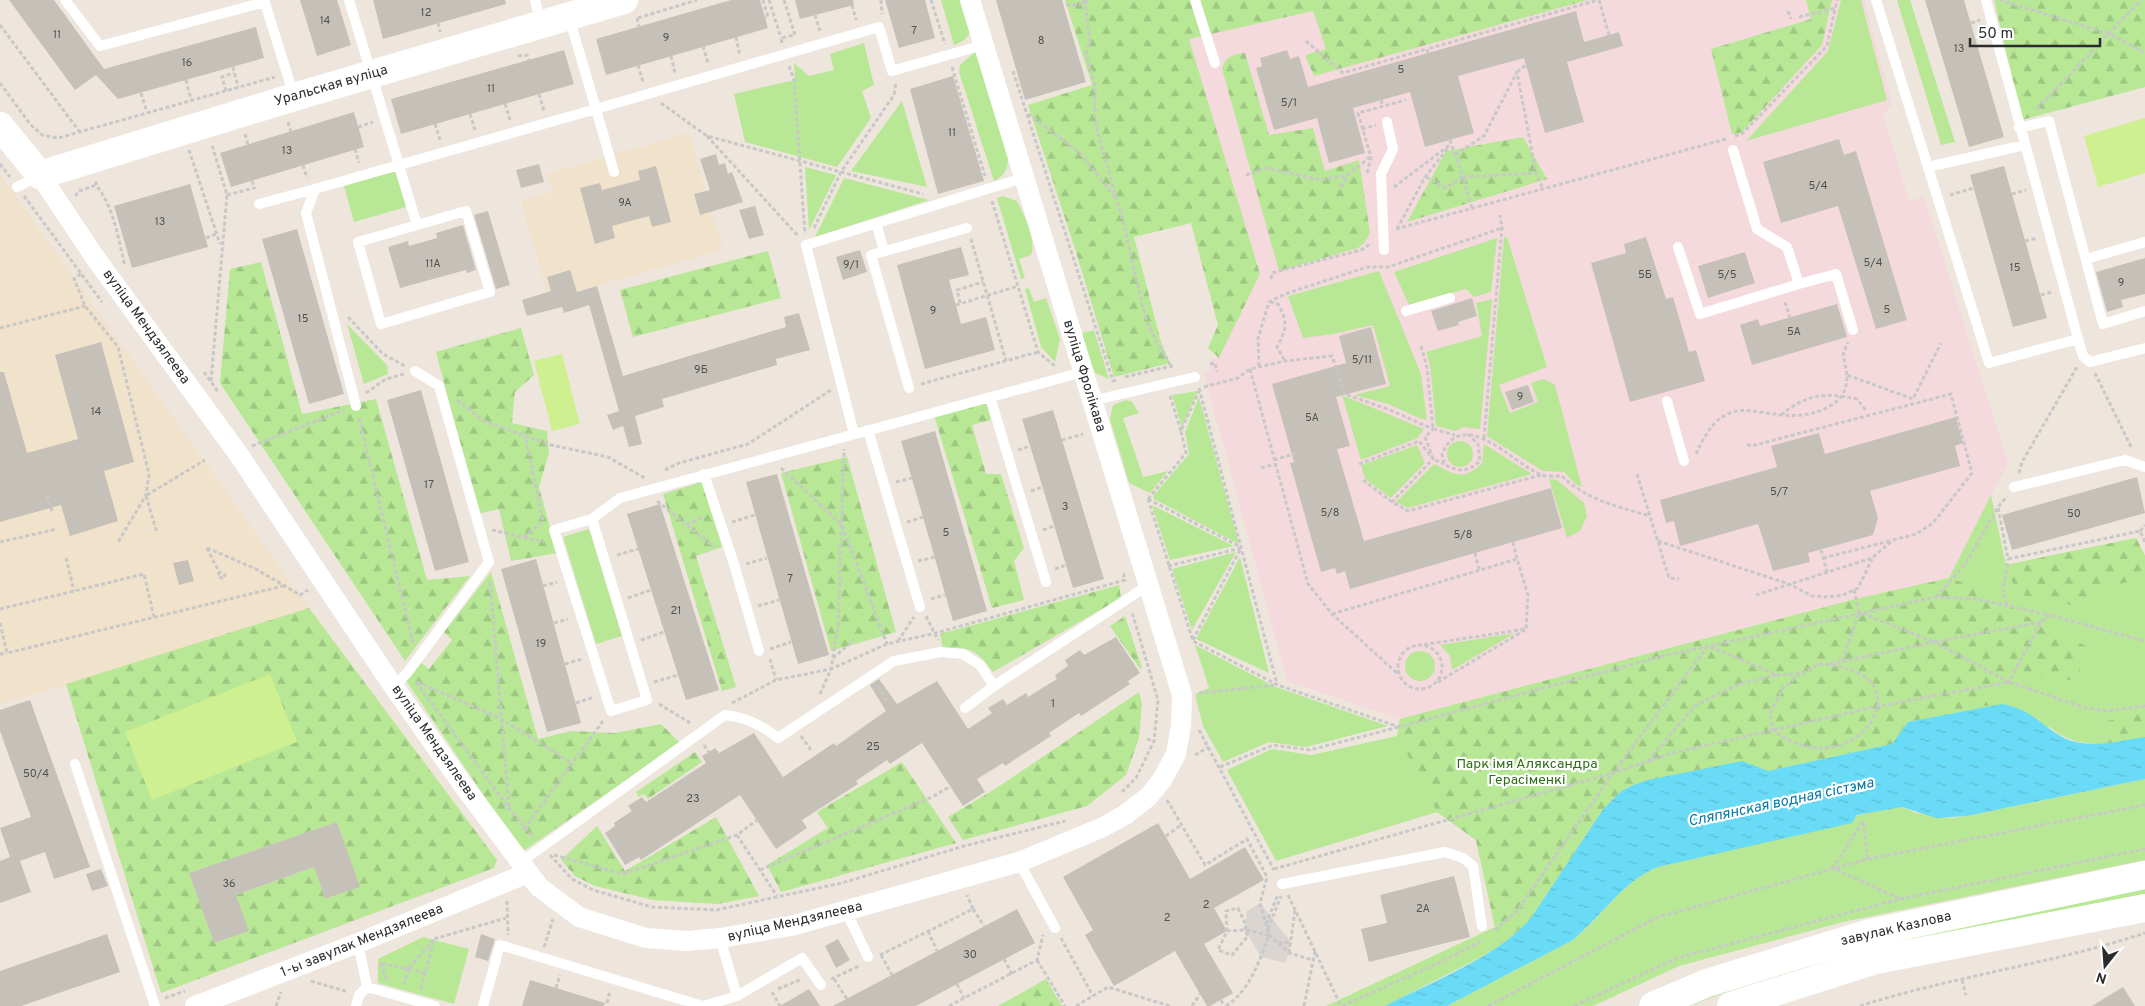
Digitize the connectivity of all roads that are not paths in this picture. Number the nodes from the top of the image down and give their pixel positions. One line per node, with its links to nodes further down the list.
1 (65, 0): 7 (lane)
2 (349, 0): 13 (lane)
3 (970, 0): 11 (street, вуліца Фролікава)
4 (1195, 0): 12 (lane)
5 (1876, 0): 22 (lane)
6 (1986, 0): 18 (lane)
7 (265, 1): 14 (lane)
8 (630, 13): 9 (main road, Уральская вуліца)
9 (569, 17): 10 (main road, Уральская вуліца); 15 (lane)
10 (537, 24): 13 (main road, Уральская вуліца)
11 (983, 45): 15 (lane); 24 (street, вуліца Фролікава)
12 (1215, 63)
13 (372, 74): 14 (main road, Уральская вуліца); 21 (lane)
14 (290, 85): 25 (main road, Уральская вуліца)
15 (596, 109): 21 (lane); 23 (lane)
16 (1387, 122): 33 (lane)
17 (0, 126): 25 (main road, вуліца Мендзялеева)
18 (2019, 128): 19 (lane); 35 (lane)
19 (2024, 146): 22 (lane); 41 (lane)
20 (1733, 150): 36 (lane)
21 (401, 165): 26 (lane); 29 (lane)
22 (1928, 168): 41 (lane)
23 (614, 172)
24 (1023, 178): 28 (lane); 44 (street, вуліца Фролікава)
25 (28, 181): 63 (street, вуліца Мендзялеева)
26 (315, 189): 27 (lane); 50 (lane)
27 (259, 204)
28 (876, 223): 34 (lane); 52 (lane)
29 (418, 225): 29 (lane)
30 (967, 228): 34 (lane)
31 (2145, 242): 35 (lane)
32 (1678, 247): 36 (lane)
33 (1384, 250)
34 (884, 251): 46 (lane)
35 (2086, 259): 39 (lane)
36 (1799, 284): 40 (lane)
37 (1450, 298): 38 (lane)
38 (1406, 311)
39 (2145, 311)
40 (1853, 330)
41 (2078, 339): 42 (lane)
42 (2145, 348)
43 (415, 371): 63 (lane)
44 (1075, 374): 47 (lane); 48 (street, вуліца Фролікава)
45 (1195, 377): 48 (lane)
46 (908, 388)
47 (990, 397): 51 (lane); 58 (lane)
48 (1091, 401): 59 (street, вуліца Фролікава)
49 (1667, 401): 53 (lane)
50 (356, 406)
51 (868, 430): 52 (lane); 60 (lane)
52 (849, 436): 55 (lane)
53 (1689, 460)
54 (2143, 466): 56 (lane)
55 (704, 474): 57 (lane); 61 (lane)
56 (2014, 487)
57 (592, 520): 57 (lane)
58 (1046, 582)
59 (1147, 586): 62 (lane); 65 (street, вуліца Фролікава)
60 (920, 607)
61 (759, 651)
62 (994, 686): 64 (lane); 68 (lane)
63 (394, 687): 68 (street, вуліца Мендзялеева)
64 (965, 708)
65 (1176, 754): 67 (street, вуліца Мендзялеева)
66 (75, 764): 82 (lane)
67 (1019, 862): 72 (street, вуліца Мендзялеева); 74 (lane)
68 (524, 867): 75 (street, вуліца Мендзялеева); 76 (street, 1-ы завулак Мендзялеева)
69 (2145, 875): 86 (main road, завулак Казлова)
70 (1282, 884): 73 (lane)
71 (2145, 908): 87 (main road, завулак Казлова)
72 (846, 911): 75 (street, вуліца Мендзялеева); 77 (lane)
73 (1482, 926)
74 (1056, 928)
75 (720, 938): 80 (lane)
76 (358, 943): 79 (lane); 81 (street, 1-ы завулак Мендзялеева)
77 (869, 959)
78 (821, 984): 80 (lane)
79 (367, 987): 83 (lane); 84 (lane)
80 (737, 996): 85 (lane)
81 (201, 1005)
82 (156, 1006)
83 (356, 1006)
84 (435, 1006)
85 (483, 1006)
86 (1653, 1006)
87 (1731, 1006)

